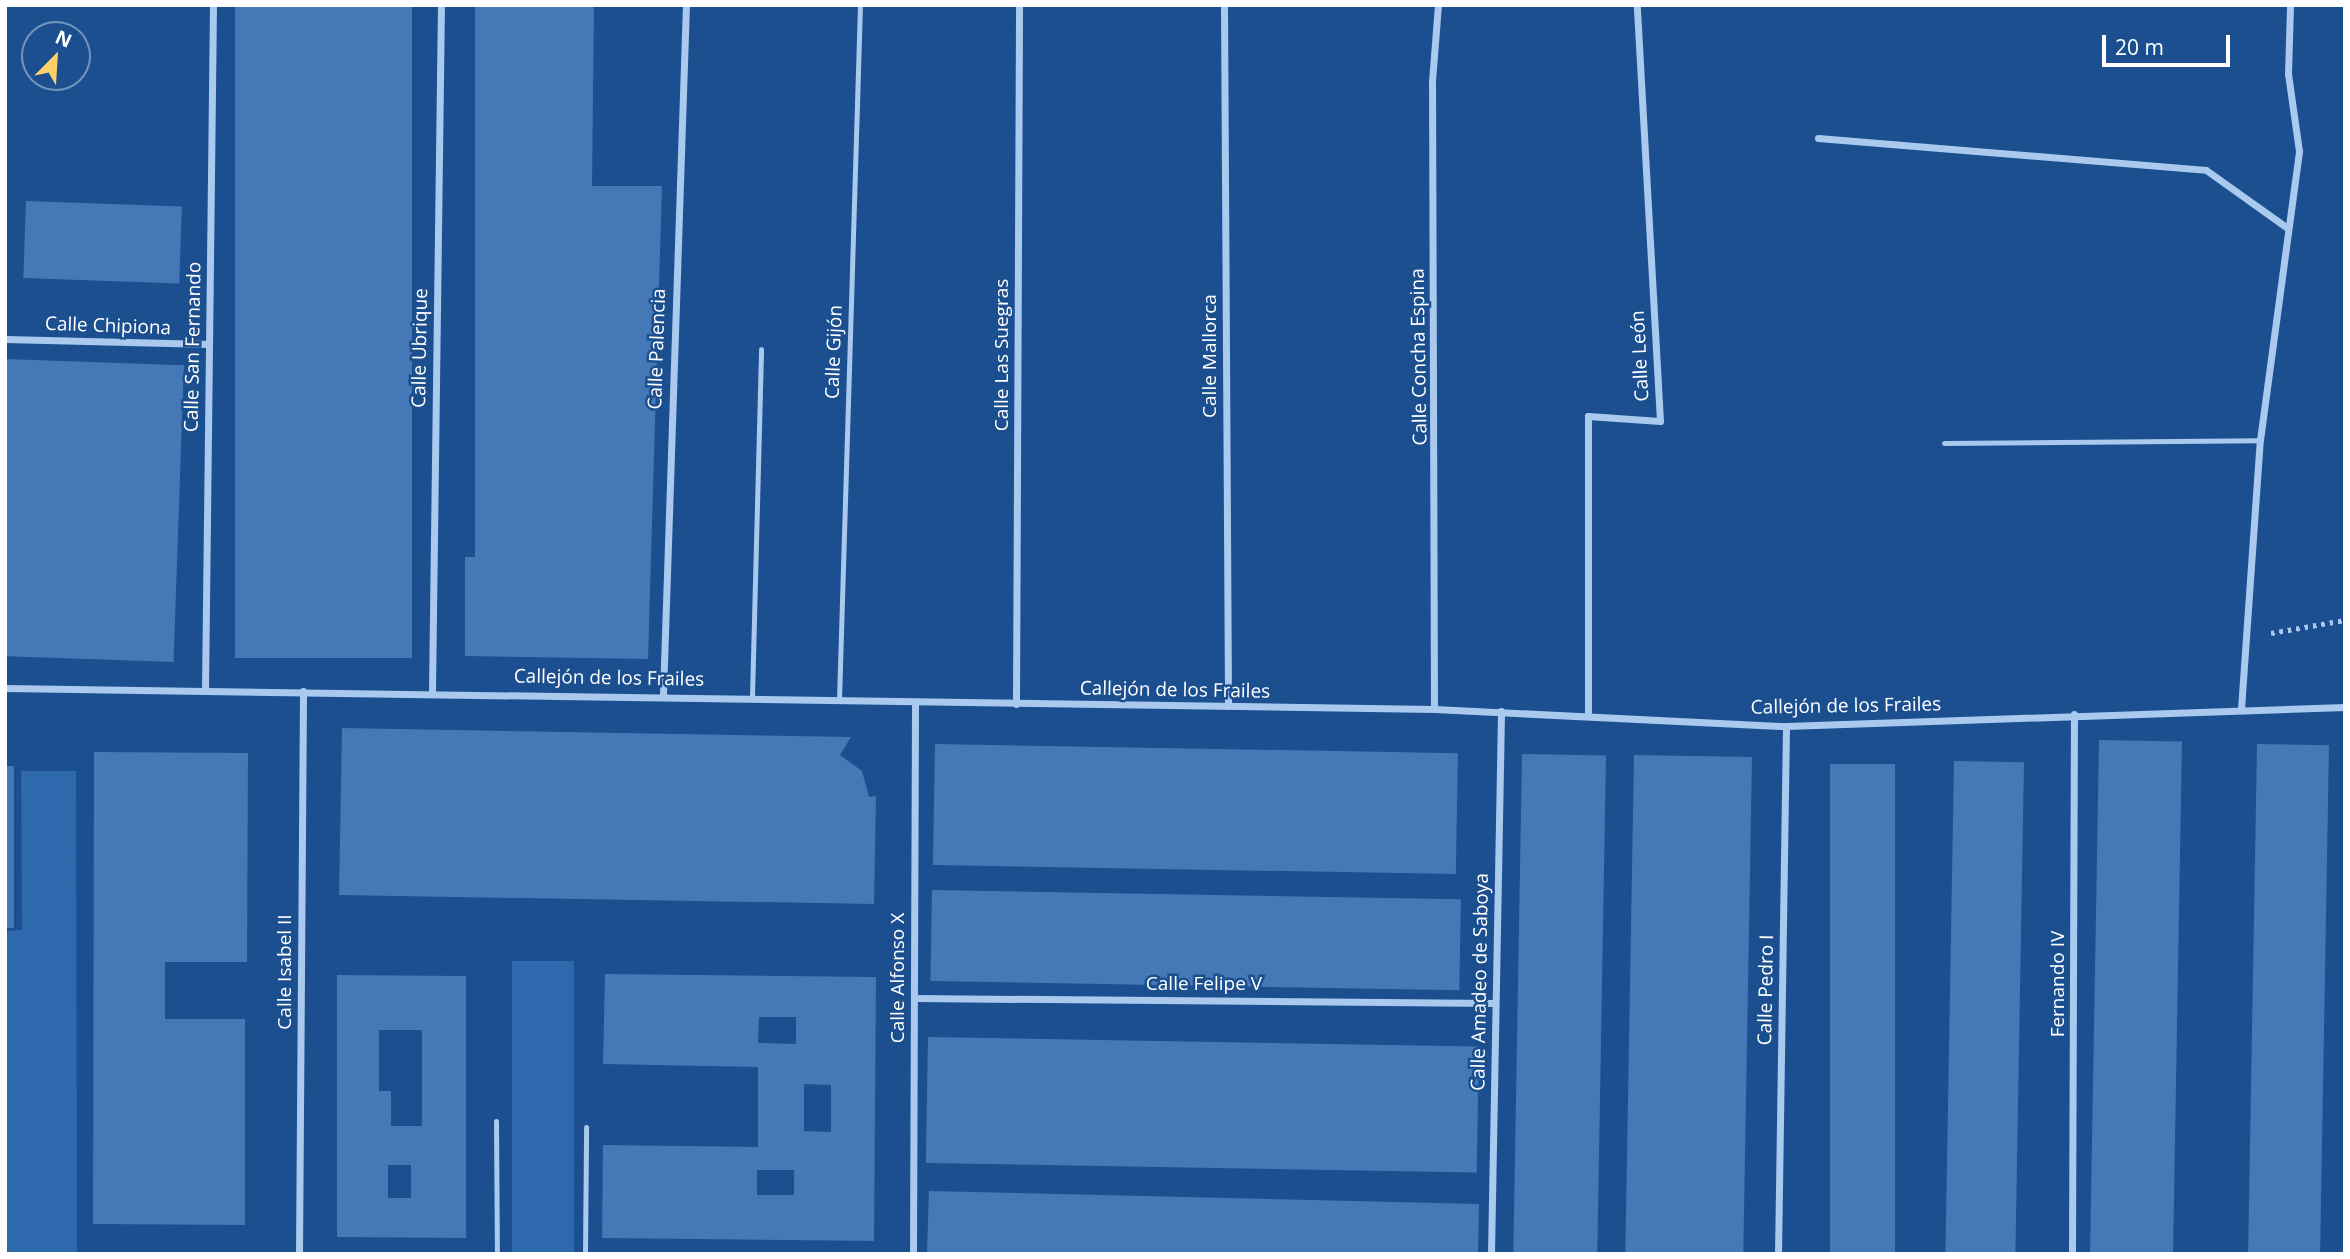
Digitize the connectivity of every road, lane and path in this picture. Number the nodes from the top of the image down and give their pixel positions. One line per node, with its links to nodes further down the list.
1 (214, 5): 13 (street, Calle San Fernando)
2 (440, 5): 22 (street, Calle Ubrique)
3 (686, 5): 23 (street, Calle Palencia)
4 (860, 5): 25 (lane, Calle Gijón)
5 (1018, 5): 27 (street, Calle Las Suegras)
6 (1224, 5): 28 (street, Calle Mallorca)
7 (1438, 5): 30 (street, Calle Concha Espina)
8 (1637, 5): 33 (street, Calle León)
9 (2290, 5): 11 (street)
10 (1818, 138): 11 (street)
11 (2286, 227): 15 (street)
12 (5, 339): 13 (street, Calle Chipiona)
13 (209, 344): 20 (street, Calle San Fernando)
14 (761, 349): 24 (lane)
15 (2260, 440): 16 (lane); 18 (street)
16 (1944, 443)
17 (2345, 620): 18 (path)
18 (2246, 636): 31 (street)
19 (5, 688): 20 (street, Callejón de los Frailes)
20 (205, 690): 21 (street, Callejón de los Frailes)
21 (303, 691): 22 (street, Callejón de los Frailes); 40 (street, Calle Isabel II)
22 (432, 691): 23 (street, Callejón de los Frailes)
23 (663, 694): 24 (street, Callejón de los Frailes)
24 (752, 696): 25 (street, Callejón de los Frailes)
25 (839, 701): 26 (street, Callejón de los Frailes)
26 (915, 703): 27 (street, Callejón de los Frailes); 36 (street, Calle Alfonso X)
27 (1016, 704): 28 (street, Callejón de los Frailes)
28 (1228, 706): 30 (street, Callejón de los Frailes)
29 (2345, 707): 31 (street, Callejón de los Frailes)
30 (1434, 709): 32 (street, Callejón de los Frailes)
31 (2241, 709): 34 (street, Callejón de los Frailes)
32 (1501, 711): 33 (street, Callejón de los Frailes); 37 (street, Calle Amadeo de Saboya)
33 (1588, 714): 35 (street, Callejón de los Frailes)
34 (2074, 714): 35 (street, Callejón de los Frailes); 46 (street, Fernando IV)
35 (1786, 726): 45 (street, Calle Pedro I)
36 (914, 998): 37 (street, Calle Felipe V); 43 (street, Calle Alfonso X)
37 (1495, 1003): 44 (street, Calle Amadeo de Saboya)
38 (496, 1121): 41 (lane)
39 (586, 1127): 42 (lane)
40 (299, 1254)
41 (497, 1254)
42 (585, 1254)
43 (913, 1254)
44 (1491, 1254)
45 (1778, 1254)
46 (2073, 1254)

